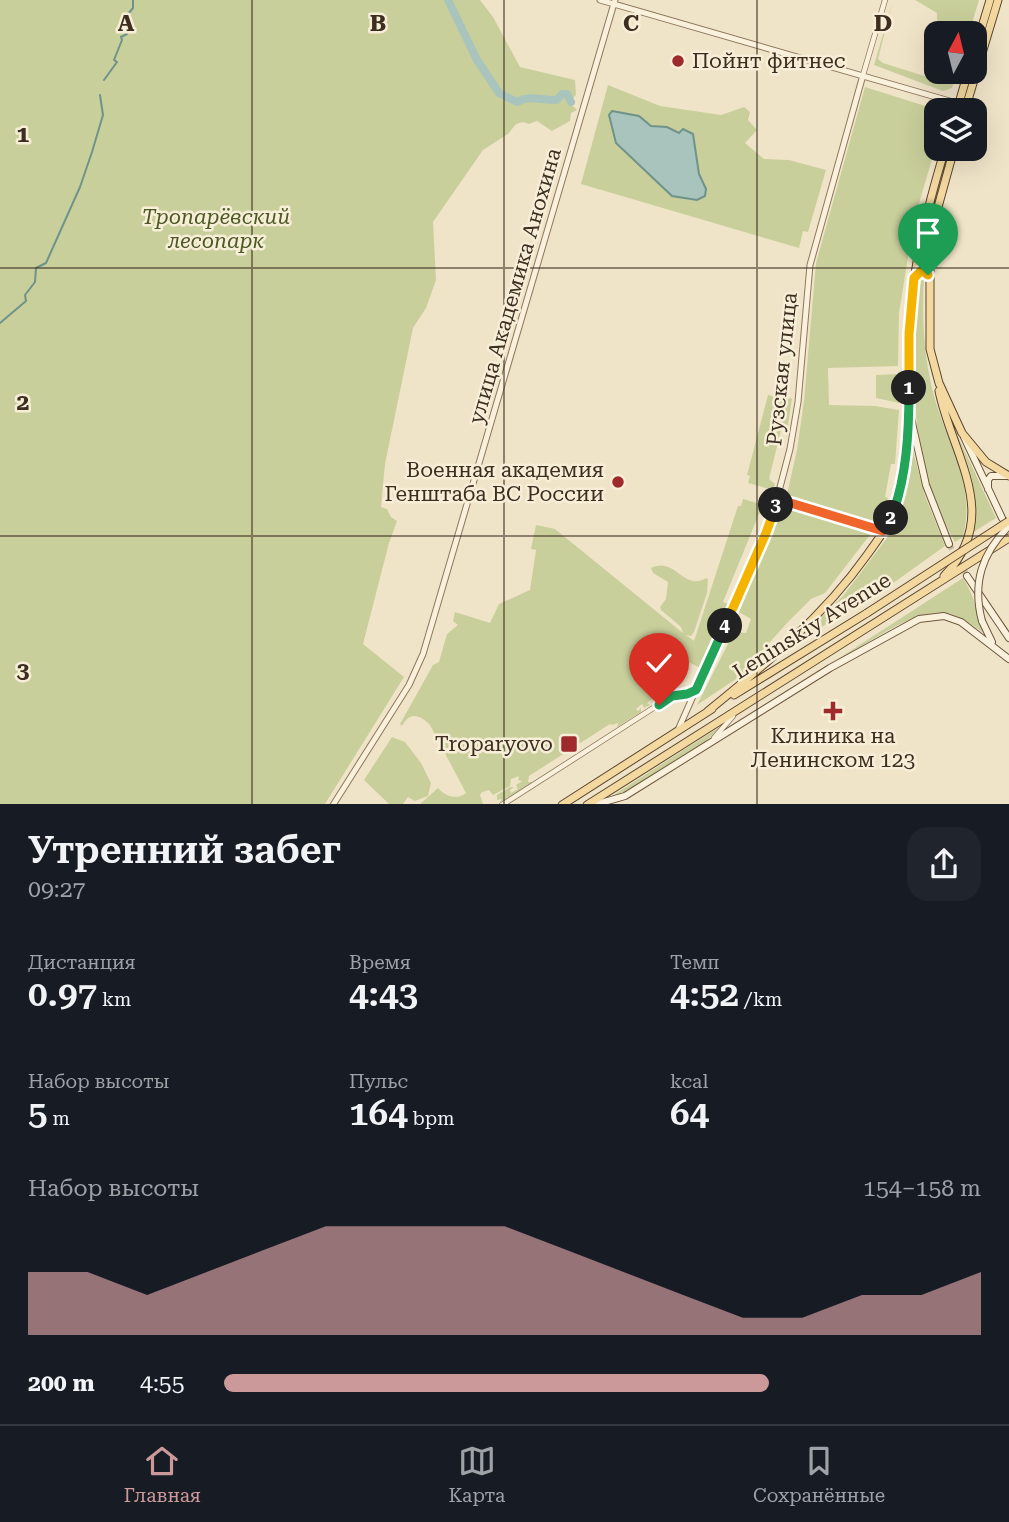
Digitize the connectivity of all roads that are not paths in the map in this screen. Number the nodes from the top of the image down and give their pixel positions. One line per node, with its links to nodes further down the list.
1 (600, 0): 5 (street)
2 (885, 0): 7 (street, Рузская улица)
3 (989, 0): 6 (main road)
4 (998, 0): 9 (main road)
5 (615, 2): 7 (street); 34 (street, улица Академика Анохина)
6 (983, 21)
7 (863, 75): 8 (street); 19 (street, Рузская улица)
8 (932, 98)
9 (965, 98)
10 (942, 161): 12 (main road)
11 (951, 161): 13 (main road)
12 (914, 278): 13 (main road); 15 (main road)
13 (929, 279): 14 (main road)
14 (934, 366): 16 (main road); 25 (main road)
15 (909, 409): 21 (main road); 23 (main road)
16 (962, 433): 17 (main road); 18 (main road)
17 (1009, 476): 18 (main road)
18 (990, 494): 20 (main road)
19 (777, 500): 21 (street); 28 (street, Рузская улица)
20 (1007, 522): 27 (main road, bridge); 30 (main road, Leninskiy Avenue, bridge)
21 (883, 531): 30 (main road)
22 (1009, 538): 25 (main road, Leninskiy Avenue)
23 (949, 544)
24 (967, 576): 26 (main road)
25 (934, 586): 29 (main road, Leninskiy Avenue)
26 (1009, 638)
27 (1006, 656): 32 (main road)
28 (696, 690): 31 (street, Рузская улица); 35 (street)
29 (738, 710): 32 (street); 37 (main road, Leninskiy Avenue)
30 (708, 711): 31 (main road, Leninskiy Avenue)
31 (678, 730): 36 (main road, Leninskiy Avenue)
32 (709, 744): 33 (main road)
33 (625, 796): 38 (main road); 39 (street)
34 (333, 804)
35 (502, 804)
36 (562, 804)
37 (587, 804)
38 (594, 804)
39 (612, 804)

